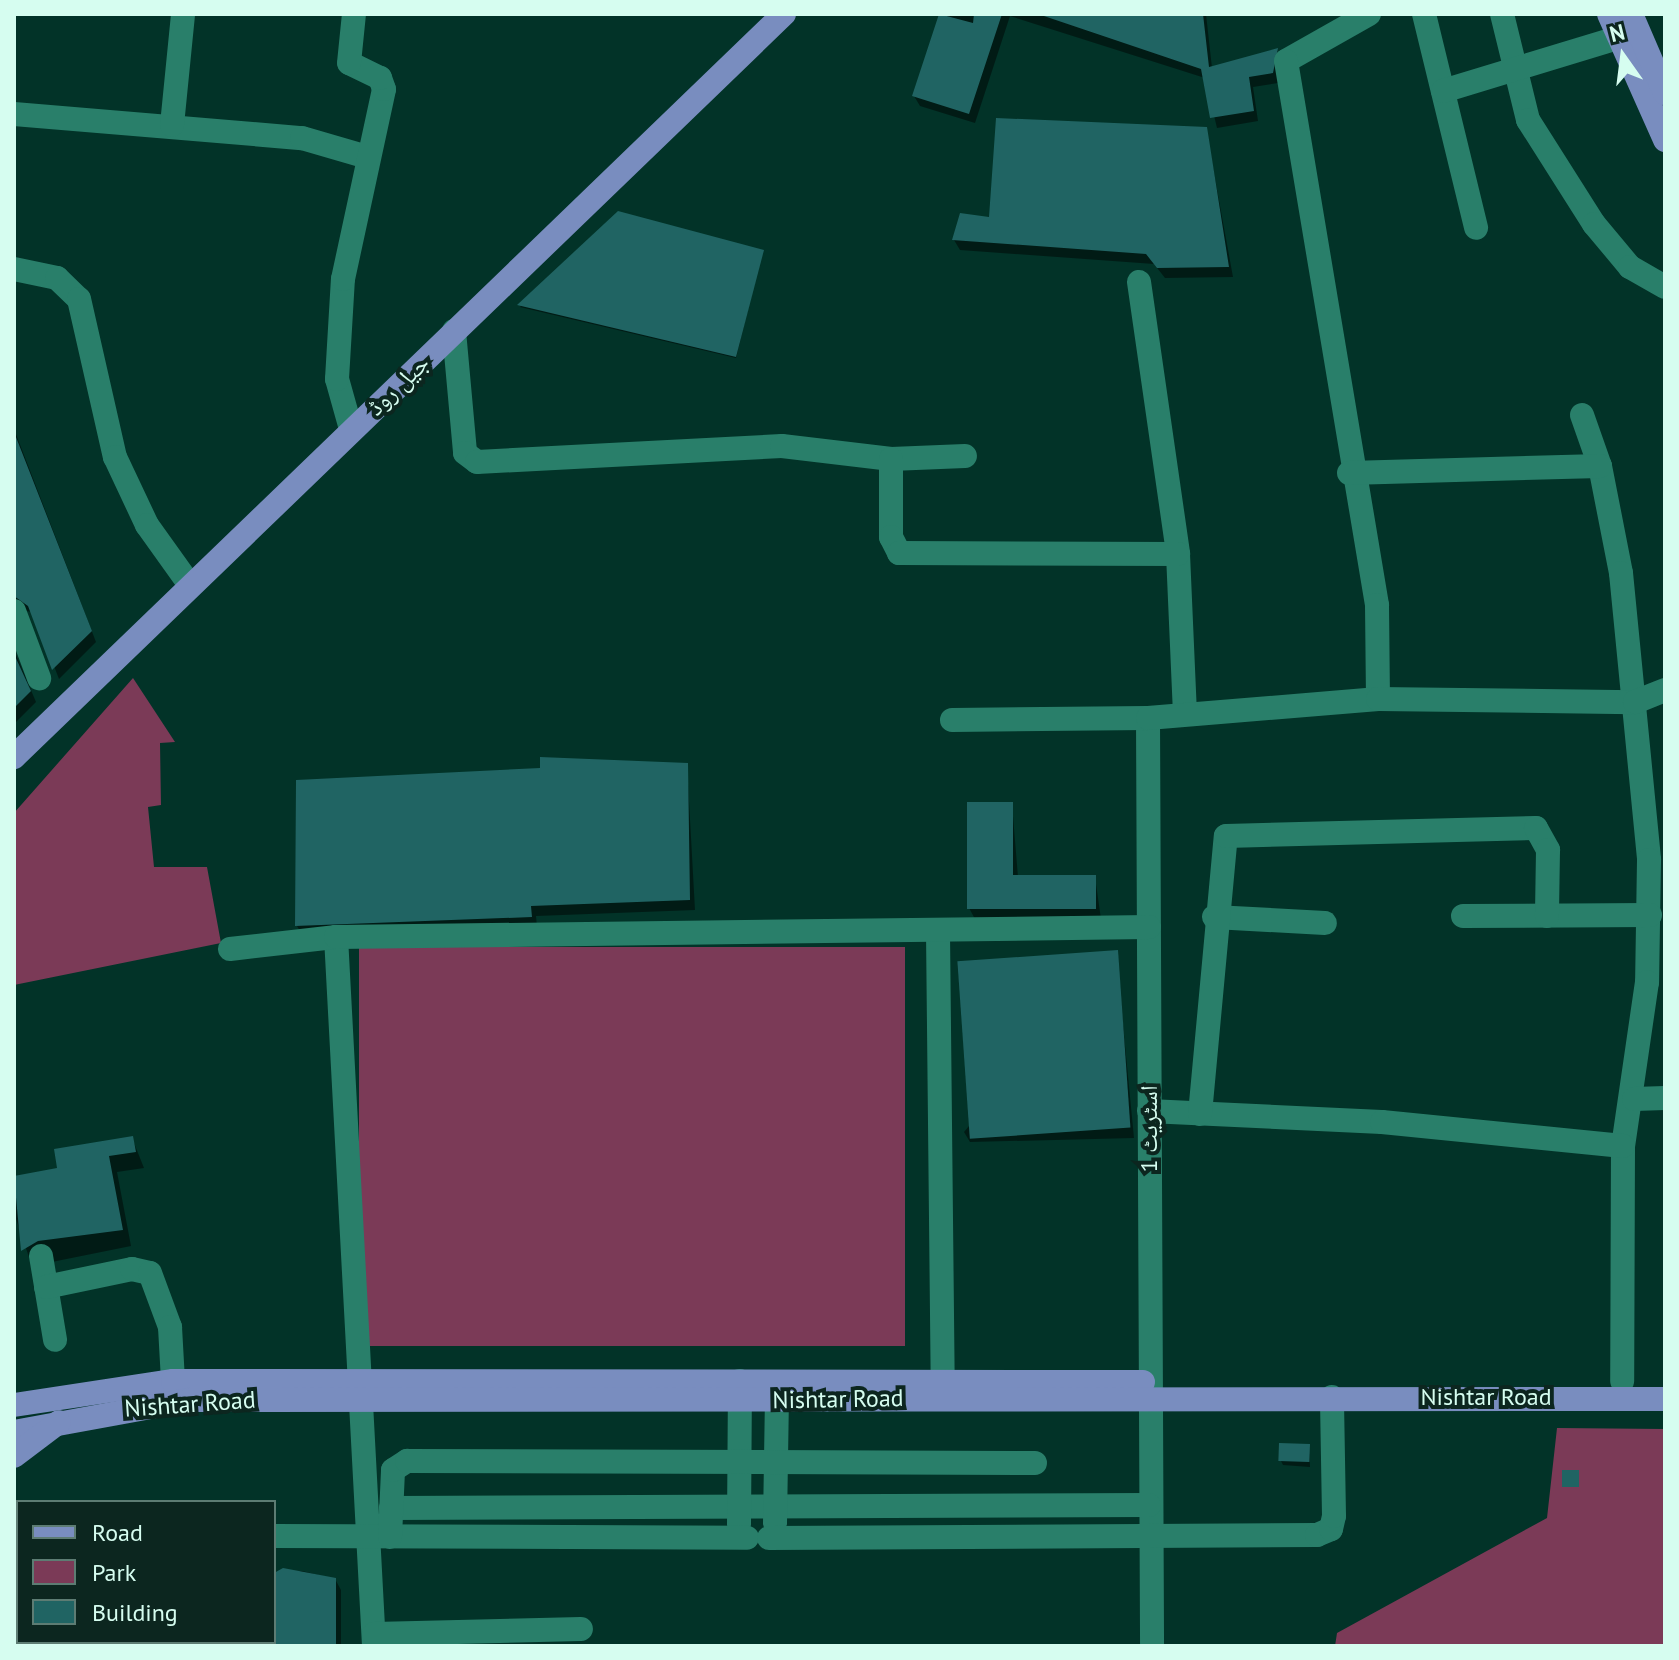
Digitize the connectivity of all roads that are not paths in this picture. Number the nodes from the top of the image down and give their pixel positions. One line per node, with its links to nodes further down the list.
1 (183, 14): 13 (street)
2 (354, 14): 15 (street)
3 (784, 14): 20 (main road, جیل روڈ)
4 (1369, 14): 26 (street)
5 (1424, 14): 10 (street)
6 (1502, 14): 9 (street)
7 (1609, 14): 8 (main road)
8 (1629, 29): 9 (street); 11 (main road); 14 (main road)
9 (1514, 73): 10 (street); 19 (street)
10 (1443, 91): 16 (street)
11 (1665, 93)
12 (14, 114): 13 (street)
13 (172, 125): 15 (street)
14 (1665, 140)
15 (367, 157): 22 (street)
16 (1476, 228)
17 (14, 269): 28 (street)
18 (1139, 282): 27 (street)
19 (1665, 287)
20 (454, 331): 22 (main road, جیل روڈ); 24 (street)
21 (1582, 415): 25 (street)
22 (351, 429): 28 (main road, جیل روڈ)
23 (965, 456): 24 (street)
24 (891, 459): 27 (street)
25 (1600, 466): 26 (street); 33 (street)
26 (1349, 473): 32 (street)
27 (1178, 554): 34 (street)
28 (190, 585): 37 (main road, جیل روڈ)
29 (14, 611): 30 (street)
30 (39, 678)
31 (1665, 690): 33 (street)
32 (1378, 699): 33 (street); 34 (street)
33 (1635, 702): 38 (street)
34 (1185, 712): 35 (street)
35 (1148, 718): 36 (street); 43 (street, اسٹریٹ 1)
36 (952, 720)
37 (14, 757)
38 (1650, 915): 40 (street); 48 (street)
39 (1463, 916): 40 (street)
40 (1547, 916): 41 (street)
41 (1214, 917): 42 (street); 50 (street)
42 (1325, 923)
43 (1149, 927): 44 (street); 49 (street, اسٹریٹ 1)
44 (938, 932): 45 (street); 59 (street)
45 (336, 937): 46 (street); 58 (street)
46 (230, 949)
47 (1665, 1098): 48 (street)
48 (1634, 1099): 51 (street)
49 (1149, 1111): 50 (street); 61 (street, اسٹریٹ 1)
50 (1200, 1114): 51 (street)
51 (1623, 1146): 56 (street)
52 (41, 1256): 53 (street)
53 (46, 1287): 54 (street); 55 (street)
54 (55, 1340)
55 (173, 1381): 58 (main road, Nishtar Road); 66 (main road, Nishtar Road)
56 (1622, 1381): 57 (main road, Nishtar Road); 61 (main road, Nishtar Road)
57 (1665, 1384)
58 (363, 1389): 60 (main road, Nishtar Road); 66 (main road, Nishtar Road); 77 (street)
59 (943, 1390): 60 (main road, Nishtar Road); 61 (main road, Nishtar Road); 63 (main road, Nishtar Road)
60 (742, 1391): 63 (main road, Nishtar Road); 69 (street)
61 (1150, 1391): 62 (main road, Nishtar Road); 72 (street, اسٹریٹ 1)
62 (1332, 1397): 64 (main road, Nishtar Road); 79 (street)
63 (777, 1399): 70 (street)
64 (1665, 1399)
65 (14, 1405): 66 (main road)
66 (63, 1408): 67 (main road, Nishtar Road); 68 (main road)
67 (14, 1432)
68 (14, 1456)
69 (739, 1463): 70 (street); 73 (street); 75 (street)
70 (776, 1463): 71 (street); 74 (street)
71 (1035, 1463)
72 (1149, 1505): 74 (street); 79 (street, اسٹریٹ 1)
73 (739, 1507): 74 (street); 75 (street); 78 (street)
74 (774, 1507): 78 (street)
75 (391, 1508): 77 (street)
76 (276, 1536): 77 (street)
77 (380, 1536): 78 (street); 81 (street)
78 (758, 1538): 79 (street)
79 (1150, 1539): 82 (street, اسٹریٹ 1)
80 (581, 1629): 81 (street)
81 (374, 1640)
82 (1152, 1646)

